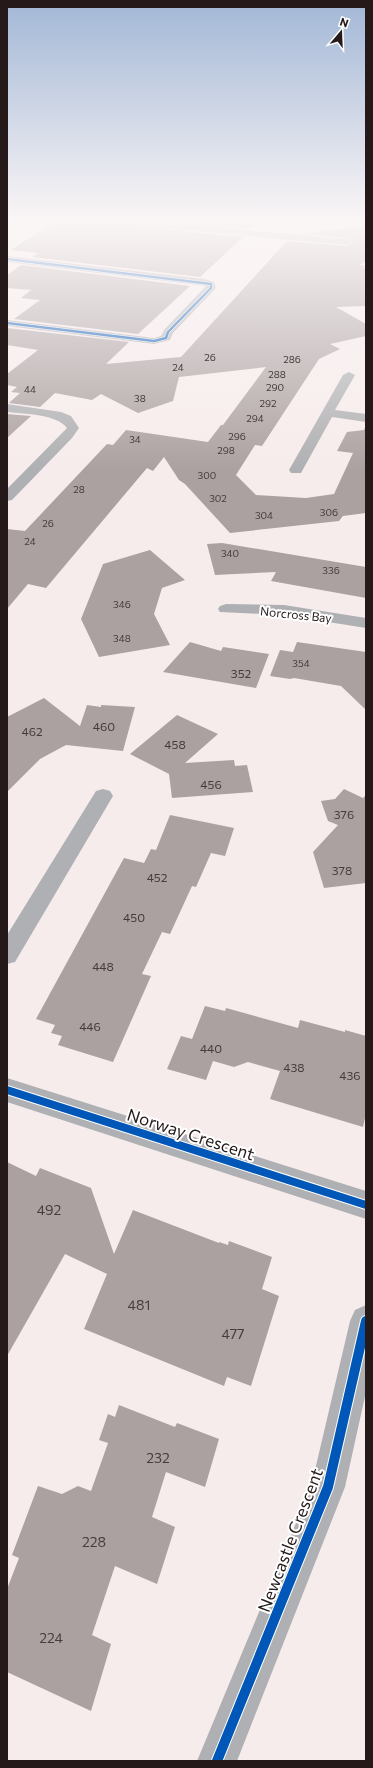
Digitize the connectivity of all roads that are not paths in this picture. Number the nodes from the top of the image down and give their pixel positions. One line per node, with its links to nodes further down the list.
1 (194, 306): 2 (street)
2 (7, 323)
3 (349, 375): 5 (street)
4 (7, 408): 8 (street)
5 (327, 412): 6 (street); 7 (street)
6 (366, 418)
7 (296, 470)
8 (7, 497)
9 (226, 609): 10 (street, Norcross Bay)
10 (366, 623)
11 (103, 796): 12 (street)
12 (7, 955)
13 (7, 1090): 14 (street, Norway Crescent)
14 (366, 1205)
15 (366, 1321): 16 (street, Newcastle Crescent)
16 (217, 1761)

